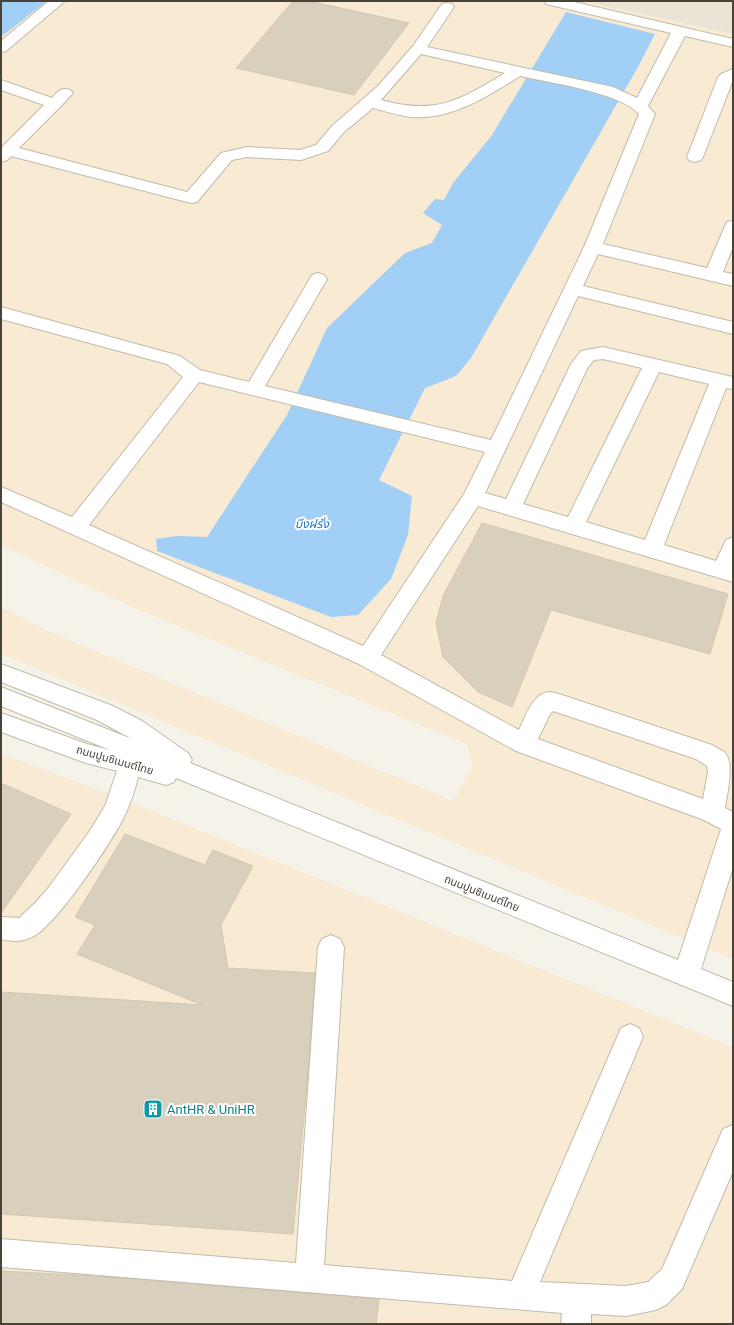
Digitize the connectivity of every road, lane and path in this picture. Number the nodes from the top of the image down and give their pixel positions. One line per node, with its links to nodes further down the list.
1 (58, 1): 6 (street)
2 (551, 1): 4 (street)
3 (447, 7): 7 (street)
4 (680, 31): 5 (street); 12 (street)
5 (733, 43)
6 (1, 48)
7 (418, 49): 8 (street); 11 (street)
8 (518, 71): 11 (street); 12 (street)
9 (733, 74): 14 (street)
10 (1, 85): 13 (street)
11 (370, 102): 13 (street)
12 (640, 106): 16 (street)
13 (5, 154)
14 (694, 157)
15 (733, 226): 17 (street)
16 (593, 247): 17 (street); 20 (street)
17 (713, 275): 19 (street)
18 (318, 279): 26 (street)
19 (733, 280)
20 (573, 289): 22 (street); 27 (street)
21 (1, 313): 24 (street)
22 (733, 328)
23 (653, 365): 25 (street); 30 (street); 31 (street)
24 (194, 375): 26 (street); 32 (street)
25 (726, 382): 34 (street)
26 (254, 389): 27 (street)
27 (496, 448): 29 (street)
28 (1, 494): 32 (street)
29 (473, 497): 30 (street); 36 (street)
30 (512, 507): 31 (street)
31 (574, 526): 34 (street)
32 (76, 527): 36 (street)
33 (733, 545): 35 (street)
34 (652, 549): 35 (street)
35 (728, 572)
36 (367, 658): 40 (street)
37 (1, 673): 42 (street, ถนนปูนซิเมนต์ไทย)
38 (1, 696): 42 (street, ถนนปูนซิเมนต์ไทย)
39 (1, 722): 41 (street, ถนนปูนซิเมนต์ไทย)
40 (524, 744): 44 (street); 44 (street)
41 (130, 766): 43 (street, ถนนปูนซิเมนต์ไทย); 47 (street)
42 (209, 781): 43 (street, ถนนปูนซิเมนต์ไทย)
43 (231, 791): 49 (street, ถนนปูนซิเมนต์ไทย)
44 (712, 813): 45 (street)
45 (733, 823)
46 (733, 829): 49 (street)
47 (1, 928)
48 (331, 947): 54 (street)
49 (686, 975): 50 (street, ถนนปูนซิเมนต์ไทย)
50 (733, 994)
51 (630, 1037): 55 (street)
52 (733, 1139): 56 (street)
53 (1, 1253): 54 (street)
54 (309, 1279): 55 (street)
55 (520, 1296): 56 (street)
56 (577, 1312)

